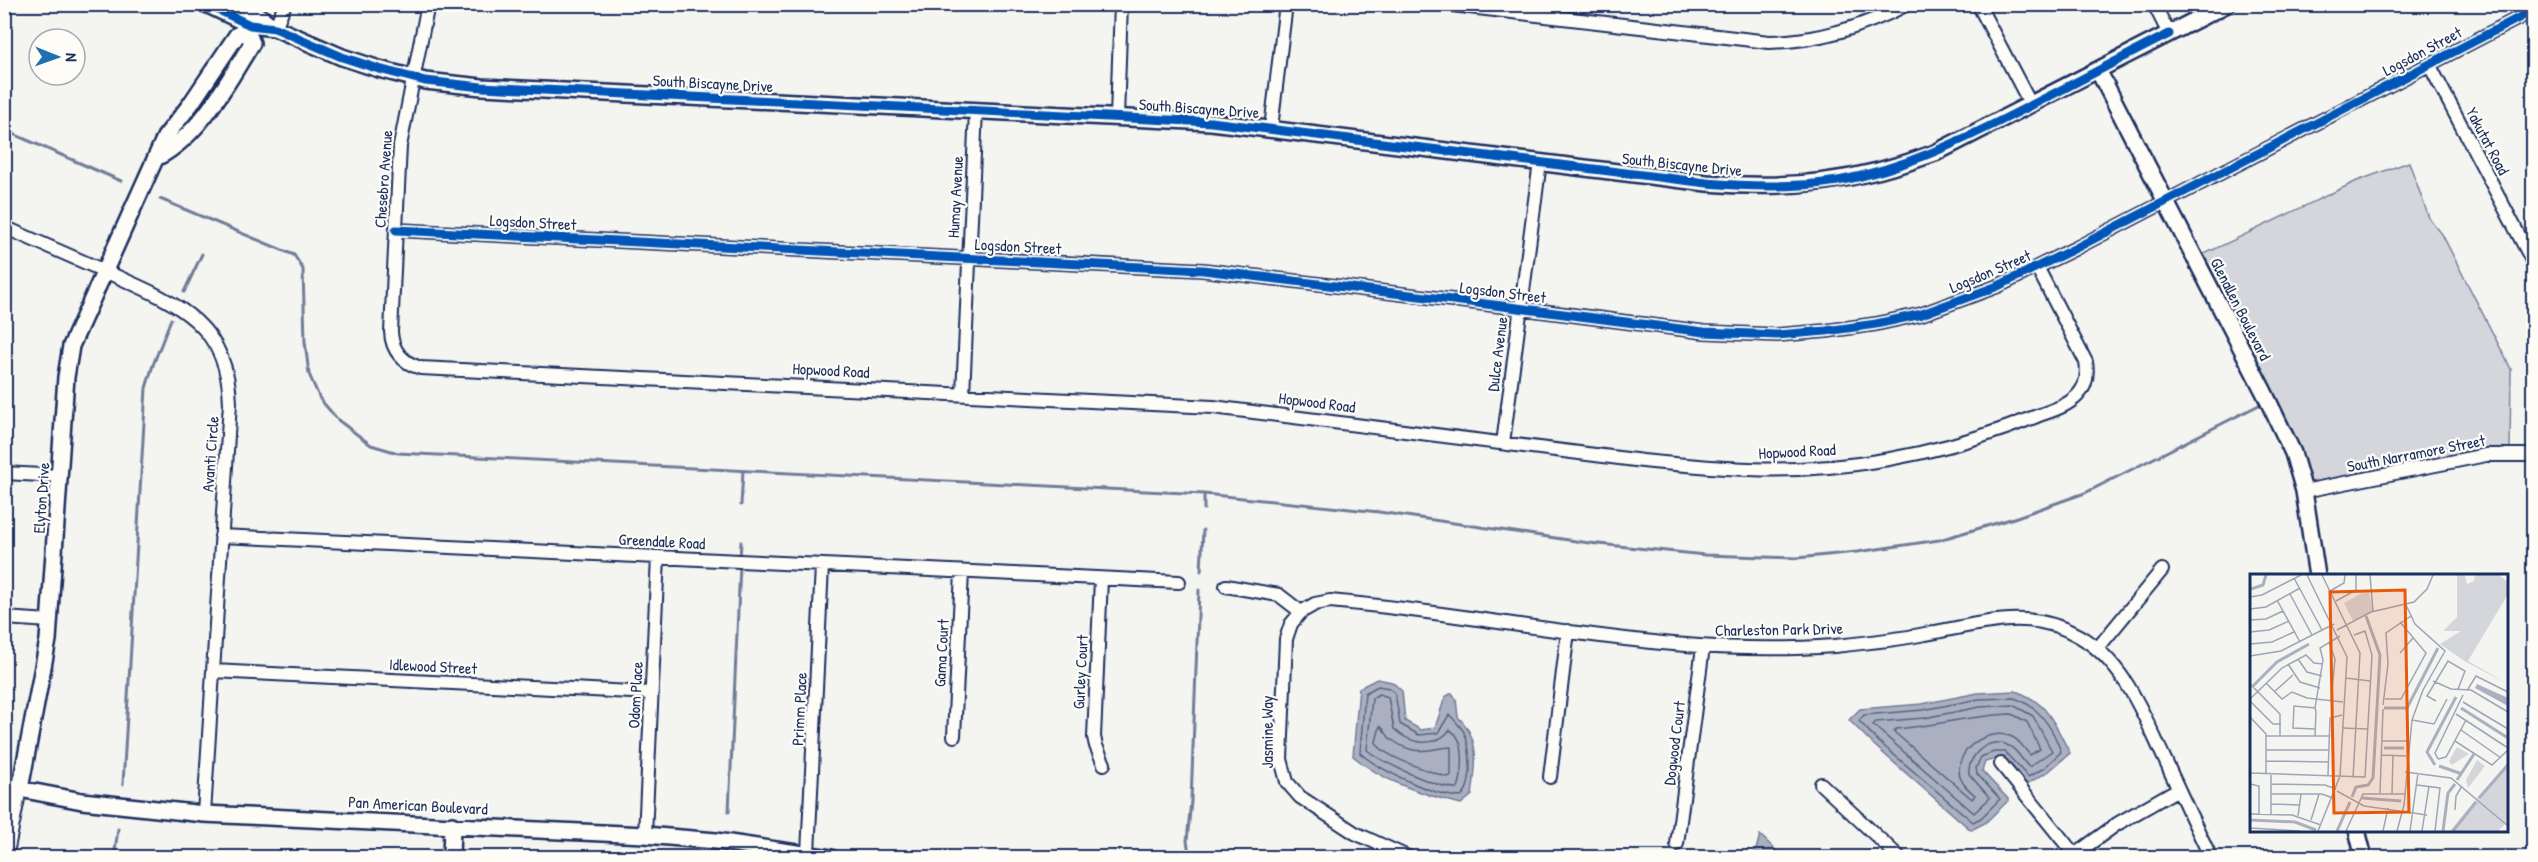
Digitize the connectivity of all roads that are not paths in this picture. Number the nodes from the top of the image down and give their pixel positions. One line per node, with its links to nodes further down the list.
1 (206, 4): 12 (street, South Biscayne Drive)
2 (285, 4): 13 (street)
3 (428, 4): 17 (street, Chesebro Avenue)
4 (1121, 4): 20 (street)
5 (1286, 4): 21 (street)
6 (1443, 4): 7 (street)
7 (1908, 4)
8 (1978, 4): 18 (street)
9 (2154, 4): 14 (street)
10 (2227, 4): 14 (street, South Biscayne Drive)
11 (2534, 10): 15 (street, Logsdon Street)
12 (249, 18): 13 (street, South Biscayne Drive); 29 (street, Elyton Drive)
13 (275, 28): 17 (street, South Biscayne Drive)
14 (2169, 34): 16 (street, South Biscayne Drive)
15 (2429, 64): 23 (street, Logsdon Street); 27 (street, Yakutat Road)
16 (2098, 70): 18 (street, South Biscayne Drive); 23 (street, Glenallen Boulevard)
17 (413, 78): 19 (street, South Biscayne Drive); 25 (street, Chesebro Avenue)
18 (2031, 105): 22 (street, South Biscayne Drive)
19 (976, 110): 20 (street, South Biscayne Drive); 26 (street, Humay Avenue)
20 (1117, 117): 21 (street, South Biscayne Drive)
21 (1271, 128): 22 (street, South Biscayne Drive)
22 (1540, 162): 30 (street, Dulce Avenue)
23 (2165, 201): 28 (street, Logsdon Street); 37 (street, Glenallen Boulevard)
24 (4, 227): 29 (street, Avanti Circle)
25 (396, 230): 26 (street, Logsdon Street); 31 (street, Chesebro Avenue)
26 (968, 259): 30 (street, Logsdon Street); 32 (street, Humay Avenue)
27 (2534, 264)
28 (2037, 267): 30 (street, Logsdon Street); 33 (street, Hopwood Road)
29 (105, 271): 36 (street, Elyton Drive); 38 (street, Avanti Circle)
30 (1520, 308): 33 (street, Dulce Avenue)
31 (400, 357): 32 (street, Hopwood Road)
32 (963, 394): 33 (street, Hopwood Road)
33 (1503, 443)
34 (2534, 456): 37 (street, South Narramore Street)
35 (4, 472): 36 (street)
36 (60, 476): 49 (street, Elyton Drive)
37 (2304, 491): 43 (street, Glenallen Boulevard)
38 (221, 536): 39 (street, Greendale Road); 53 (street, Avanti Circle)
39 (658, 557): 40 (street, Greendale Road); 54 (street, Odom Place)
40 (822, 566): 42 (street, Greendale Road); 68 (street, Primm Place)
41 (2162, 570): 52 (street)
42 (962, 572): 44 (street, Greendale Road); 55 (street, Gama Court)
43 (2317, 574)
44 (1101, 579): 45 (street); 56 (street, Gurley Court)
45 (1179, 582)
46 (1226, 586): 47 (street)
47 (1301, 612): 50 (street, Charleston Park Drive); 73 (street, Jasmine Way)
48 (4, 618): 49 (street)
49 (50, 621): 61 (street, Elyton Drive)
50 (1568, 631): 51 (street, Charleston Park Drive); 58 (street)
51 (1703, 647): 52 (street, Charleston Park Drive); 67 (street, Dogwood Court)
52 (2097, 649): 62 (street, Charleston Park Drive)
53 (213, 671): 54 (street, Idlewood Street); 63 (street, Avanti Circle)
54 (652, 693): 66 (street, Odom Place)
55 (954, 736)
56 (1104, 764)
57 (2001, 764): 69 (street)
58 (1550, 777)
59 (1821, 784): 74 (street)
60 (4, 786): 61 (street, Pan American Boulevard)
61 (20, 789): 63 (street, Pan American Boulevard); 70 (street, Elyton Drive)
62 (2178, 789): 69 (street); 75 (street, Charleston Park Drive)
63 (204, 814): 64 (street, Pan American Boulevard)
64 (452, 825): 66 (street, Pan American Boulevard); 71 (street)
65 (2357, 832): 76 (street)
66 (645, 835): 68 (street, Pan American Boulevard)
67 (1677, 844)
68 (808, 853): 72 (street, Pan American Boulevard)
69 (2072, 856)
70 (6, 858)
71 (451, 858)
72 (831, 858)
73 (1410, 858)
74 (1900, 858)
75 (2211, 858)
76 (2364, 858)

